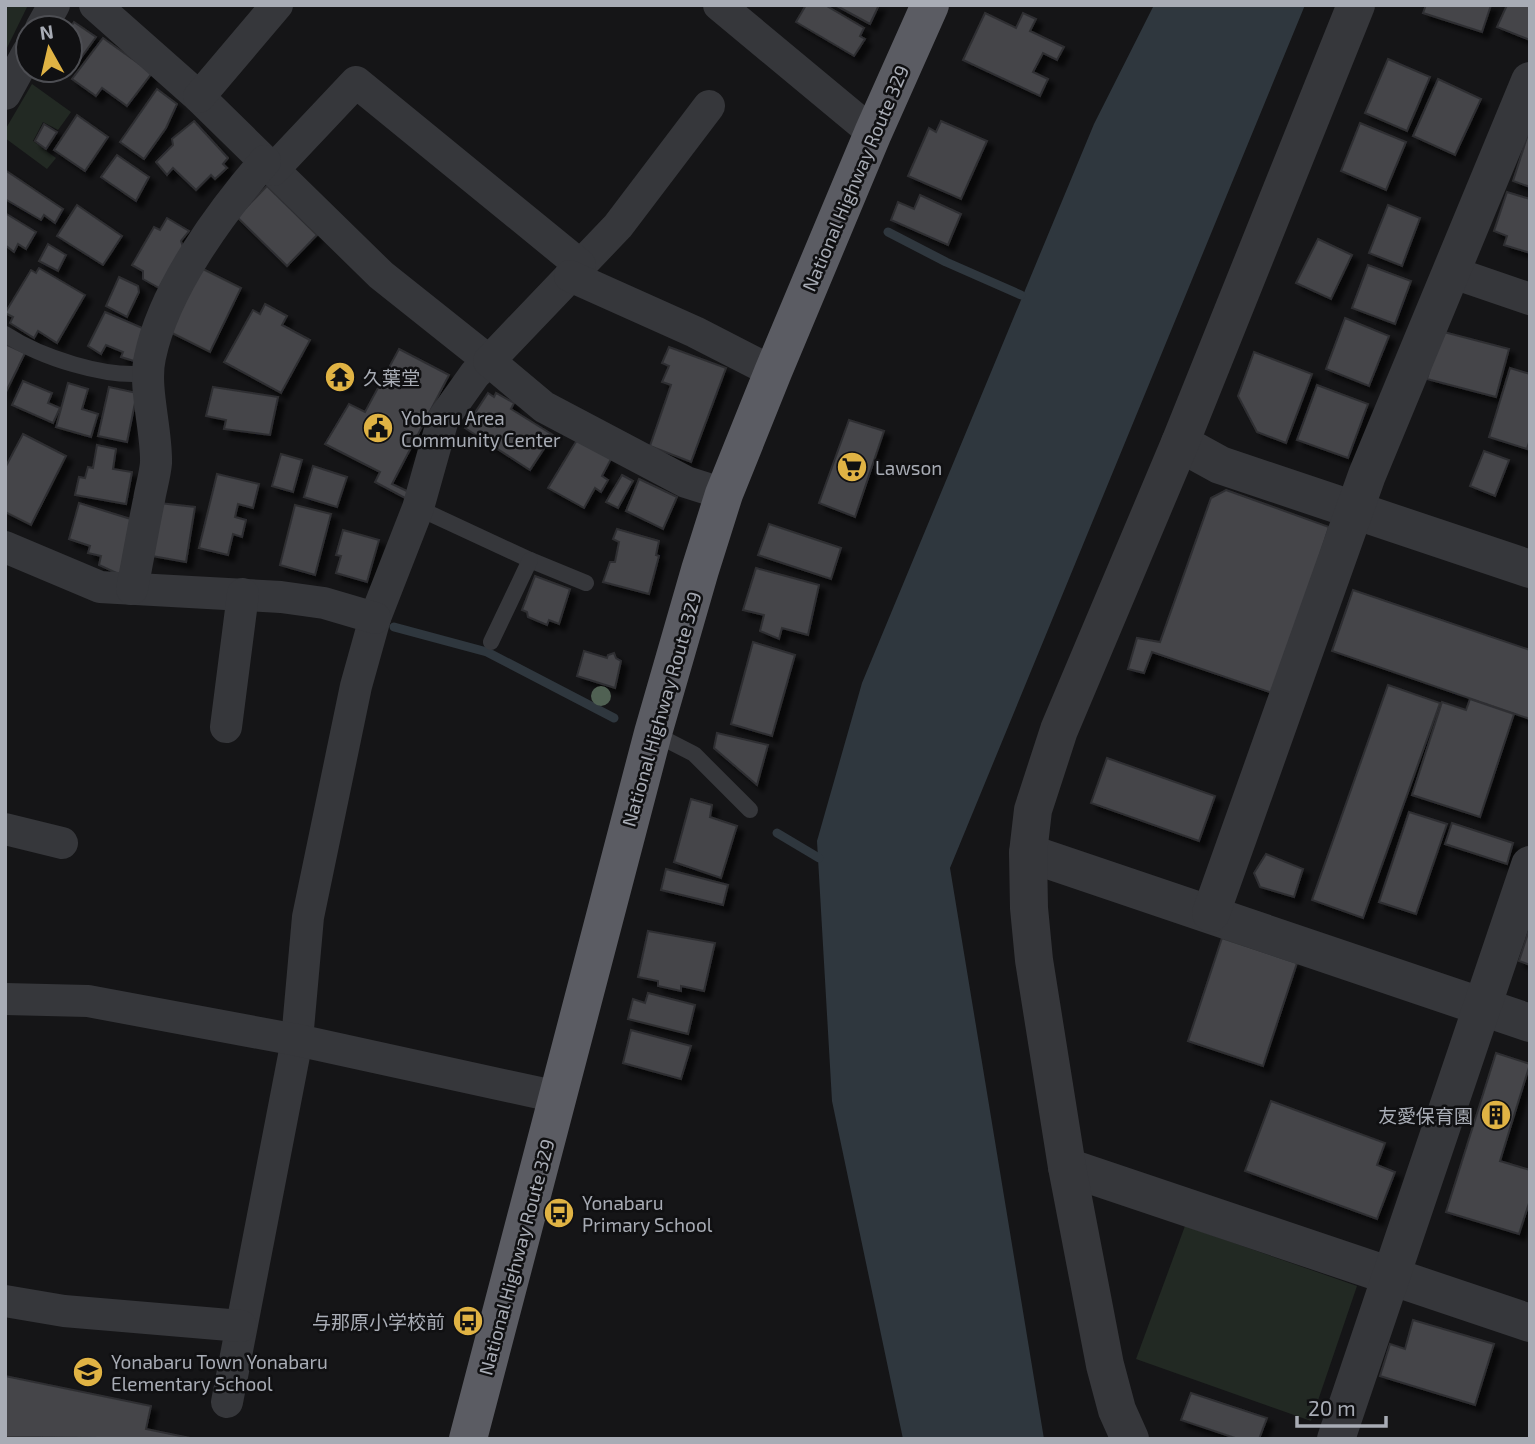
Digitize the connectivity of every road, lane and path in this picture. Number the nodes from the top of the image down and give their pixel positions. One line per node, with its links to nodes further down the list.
1 (95, 5): 9 (street)
2 (276, 5): 9 (street)
3 (719, 5): 11 (street)
4 (930, 5): 11 (highway, National Highway Route 329)
5 (1356, 5): 20 (street)
6 (14, 77): 8 (street)
7 (1530, 81): 14 (street)
8 (5, 94)
9 (199, 97): 12 (street)
10 (709, 106): 13 (street)
11 (873, 133): 18 (highway, National Highway Route 329)
12 (269, 165): 13 (street); 17 (street); 19 (street)
13 (575, 270): 17 (street); 18 (street)
14 (1451, 272): 15 (street); 23 (street)
15 (1530, 299)
16 (5, 334): 19 (lane)
17 (489, 361): 21 (street); 22 (street)
18 (773, 372): 21 (highway, National Highway Route 329)
19 (149, 373): 28 (street)
20 (1180, 443): 23 (street); 37 (street)
21 (724, 494): 33 (highway, National Highway Route 329)
22 (418, 508): 25 (lane); 30 (street)
23 (1354, 511): 26 (street); 39 (street)
24 (5, 547): 28 (street)
25 (530, 560): 27 (lane); 31 (lane)
26 (1530, 569)
27 (586, 583)
28 (132, 589): 29 (street)
29 (243, 594): 30 (street); 32 (street)
30 (375, 618): 43 (street)
31 (491, 642)
32 (226, 727)
33 (653, 733): 34 (lane); 44 (highway, National Highway Route 329)
34 (750, 810)
35 (5, 829): 36 (street)
36 (62, 843)
37 (1028, 853): 39 (street); 45 (street)
38 (1530, 865): 41 (street)
39 (1211, 914): 41 (street)
40 (5, 999): 43 (street)
41 (1482, 1006): 42 (street); 46 (street)
42 (1530, 1023)
43 (297, 1040): 44 (street); 49 (street)
44 (558, 1097): 51 (highway, National Highway Route 329)
45 (1067, 1167): 46 (street); 52 (street)
46 (1390, 1276): 48 (street); 53 (street)
47 (5, 1301): 49 (street)
48 (1530, 1323)
49 (241, 1326): 50 (street)
50 (227, 1402)
51 (468, 1439)
52 (1130, 1439)
53 (1336, 1439)

